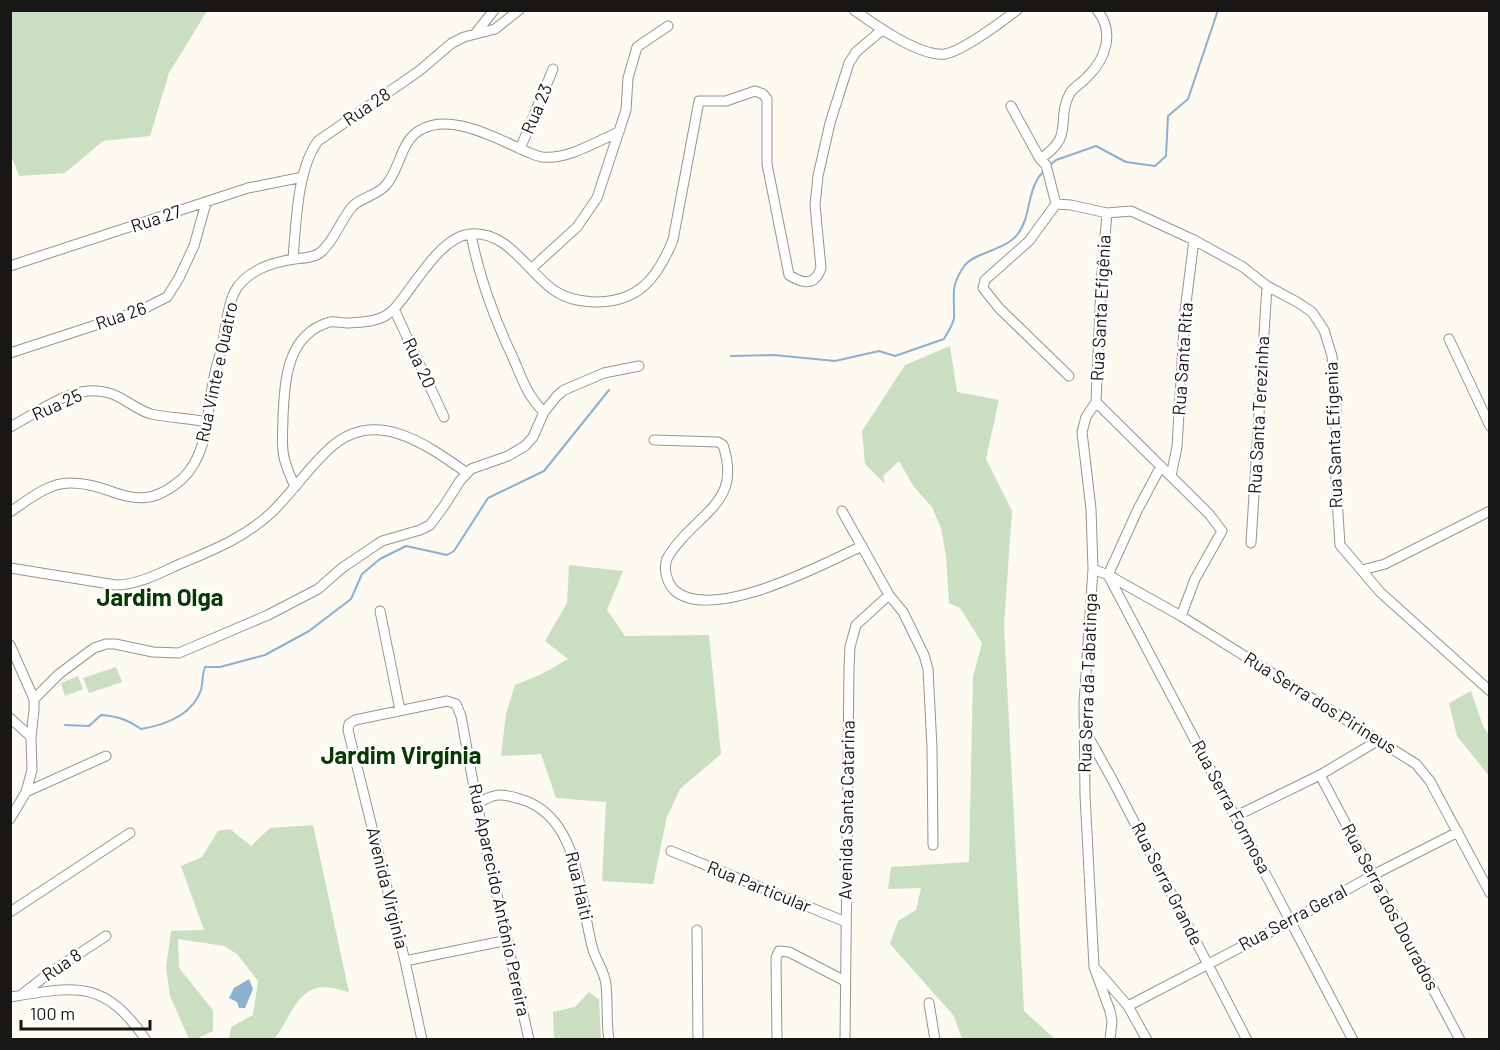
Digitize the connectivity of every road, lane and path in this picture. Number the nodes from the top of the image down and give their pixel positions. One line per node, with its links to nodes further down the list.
1 (494, 10): 8 (street)
2 (519, 10): 8 (street, Rua 28)
3 (854, 10): 7 (street)
4 (1017, 10): 7 (street)
5 (1097, 10): 13 (street)
6 (668, 26): 11 (street)
7 (882, 30): 22 (street)
8 (475, 34): 14 (street, Rua 28)
9 (553, 69): 12 (street, Rua 23)
10 (1011, 106): 13 (street)
11 (619, 132): 12 (street, Rua Vinte e Quatro); 22 (street)
12 (520, 148): 20 (street, Rua Vinte e Quatro)
13 (1043, 162): 16 (street)
14 (303, 177): 15 (street, Rua 27); 20 (street, Rua 28)
15 (206, 203): 21 (street, Rua 27); 26 (street, Rua 26)
16 (1056, 204): 17 (street, Rua Santa Efigenia); 28 (street)
17 (1107, 213): 19 (street, Rua Santa Efigenia); 29 (street, Rua Santa Efigênia)
18 (471, 234): 22 (street); 24 (street); 30 (street)
19 (1194, 240): 23 (street, Rua Santa Efigenia); 38 (street, Rua Santa Rita)
20 (293, 259): 32 (street, Rua Vinte e Quatro)
21 (10, 266)
22 (531, 268)
23 (1267, 286): 43 (street, Rua Santa Terezinha); 47 (street, Rua Santa Efigenia)
24 (394, 309): 31 (street, Rua 20); 39 (street)
25 (1449, 339): 33 (street)
26 (10, 352)
27 (639, 366): 30 (street)
28 (1069, 376)
29 (1096, 402): 36 (street); 46 (street, Rua Serra da Tabatinga)
30 (544, 412): 37 (street)
31 (444, 417)
32 (207, 422): 34 (street, Rua 25); 42 (street, Rua Vinte e Quatro)
33 (1490, 426)
34 (10, 427)
35 (654, 440): 44 (street)
36 (1161, 466): 38 (street); 48 (street)
37 (467, 473): 39 (street); 54 (street)
38 (1171, 476): 51 (street)
39 (295, 487): 45 (street)
40 (842, 511): 44 (street)
41 (1490, 511): 47 (street)
42 (10, 512)
43 (1251, 543)
44 (862, 546): 49 (street)
45 (10, 568)
46 (1093, 569): 48 (street, Rua Serra dos Pirineus); 57 (street, Rua Serra da Tabatinga)
47 (1362, 570): 53 (street, Rua Santa Efigenia)
48 (1108, 575): 51 (street, Rua Serra dos Pirineus); 64 (street, Rua Serra Formosa)
49 (889, 595): 68 (street); 74 (street, Avenida Santa Catarina)
50 (380, 611): 55 (street)
51 (1181, 616): 59 (street, Rua Serra dos Pirineus)
52 (10, 645): 54 (street)
53 (1490, 691)
54 (34, 699): 58 (street)
55 (400, 710): 63 (street, Rua Aparecido Antônio Pereira); 78 (street, Avenida Virginia)
56 (10, 718): 58 (street)
57 (1084, 729): 79 (street, Rua Serra Grande); 80 (street, Rua Serra da Tabatinga)
58 (31, 737): 62 (street)
59 (1378, 740): 61 (street); 66 (street, Rua Serra dos Pirineus)
60 (106, 756): 62 (street)
61 (1320, 775): 64 (street); 70 (street, Rua Serra dos Dourados)
62 (26, 792): 65 (street)
63 (477, 804): 77 (street, Rua Aparecido Antônio Pereira); 88 (street, Rua Haiti)
64 (1236, 816): 73 (street, Rua Serra Formosa)
65 (10, 819)
66 (1458, 832): 70 (street, Rua Serra Geral); 71 (street, Rua Serra dos Pirineus)
67 (130, 833): 72 (street)
68 (933, 845)
69 (671, 851): 74 (street, Rua Particular)
70 (1373, 874): 73 (street, Rua Serra Geral); 97 (street, Rua Serra dos Dourados)
71 (1490, 893)
72 (10, 912)
73 (1291, 921): 79 (street, Rua Serra Geral); 96 (street, Rua Serra Formosa)
74 (846, 922): 81 (street, Avenida Santa Catarina)
75 (697, 930): 89 (street)
76 (106, 936): 82 (street, Rua 8)
77 (508, 940): 78 (street); 87 (street, Rua Aparecido Antônio Pereira)
78 (405, 961): 86 (street, Avenida Virginia)
79 (1208, 963): 84 (street, Rua Serra Geral); 95 (street, Rua Serra Grande)
80 (1094, 967): 84 (street); 93 (street, Rua Serra da Tabatinga)
81 (845, 981): 90 (street); 91 (street, Avenida Santa Catarina)
82 (15, 997): 85 (street)
83 (929, 1003): 92 (street)
84 (1128, 1006): 94 (street)
85 (146, 1040)
86 (422, 1040)
87 (529, 1040)
88 (609, 1040)
89 (698, 1040)
90 (777, 1040)
91 (845, 1040)
92 (935, 1040)
93 (1110, 1040)
94 (1147, 1040)
95 (1247, 1040)
96 (1353, 1040)
97 (1460, 1040)

